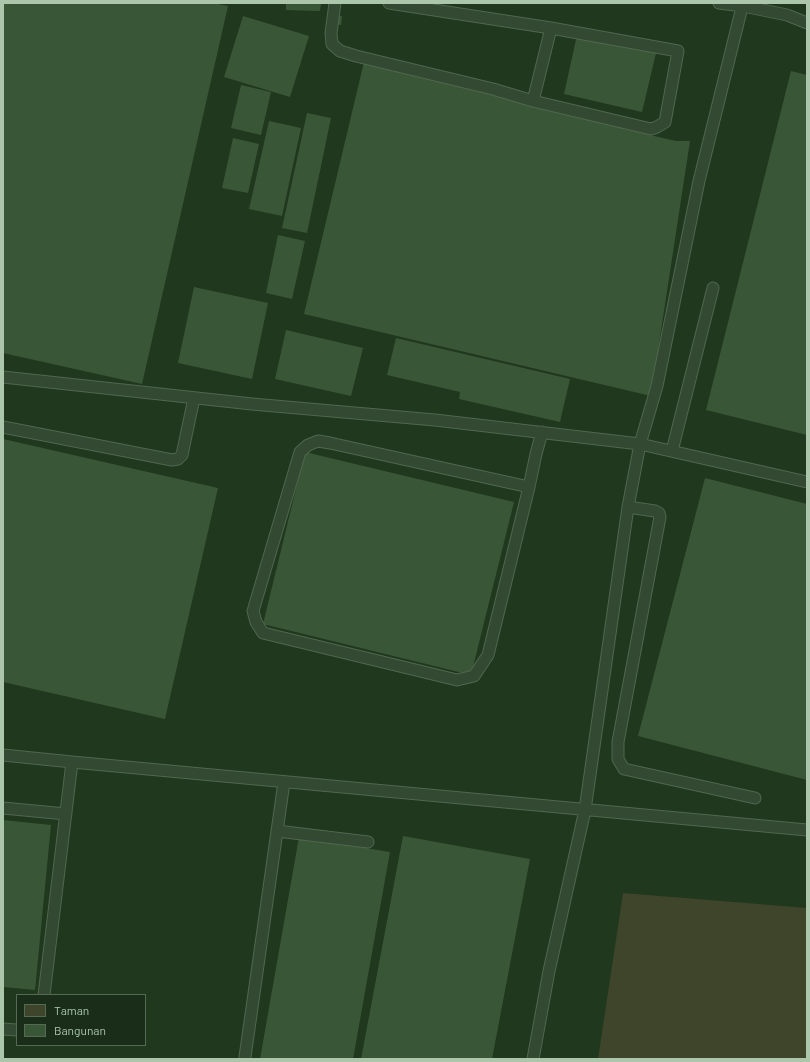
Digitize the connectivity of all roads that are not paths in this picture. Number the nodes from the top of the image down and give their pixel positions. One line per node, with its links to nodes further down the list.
1 (335, 3): 7 (lane)
2 (389, 3): 6 (lane)
3 (719, 3): 4 (lane)
4 (743, 4): 5 (lane); 13 (lane)
5 (807, 23)
6 (551, 28): 7 (lane); 7 (lane)
7 (533, 101)
8 (713, 288): 14 (lane)
9 (3, 377): 10 (lane)
10 (194, 398): 11 (lane); 12 (lane)
11 (3, 427)
12 (542, 432): 13 (lane); 16 (lane)
13 (640, 444): 14 (lane); 17 (lane)
14 (672, 451): 15 (lane)
15 (807, 482)
16 (529, 486): 16 (lane)
17 (628, 507): 21 (lane); 23 (lane)
18 (3, 755): 19 (lane)
19 (72, 762): 20 (lane); 24 (lane)
20 (284, 782): 23 (lane); 26 (lane)
21 (755, 798)
22 (3, 808): 24 (lane)
23 (585, 810): 25 (lane); 32 (lane)
24 (66, 814): 28 (lane)
25 (807, 830)
26 (277, 831): 27 (lane); 31 (lane)
27 (368, 842)
28 (44, 994)
29 (3, 1029): 30 (lane)
30 (16, 1030)
31 (245, 1057)
32 (533, 1059)

